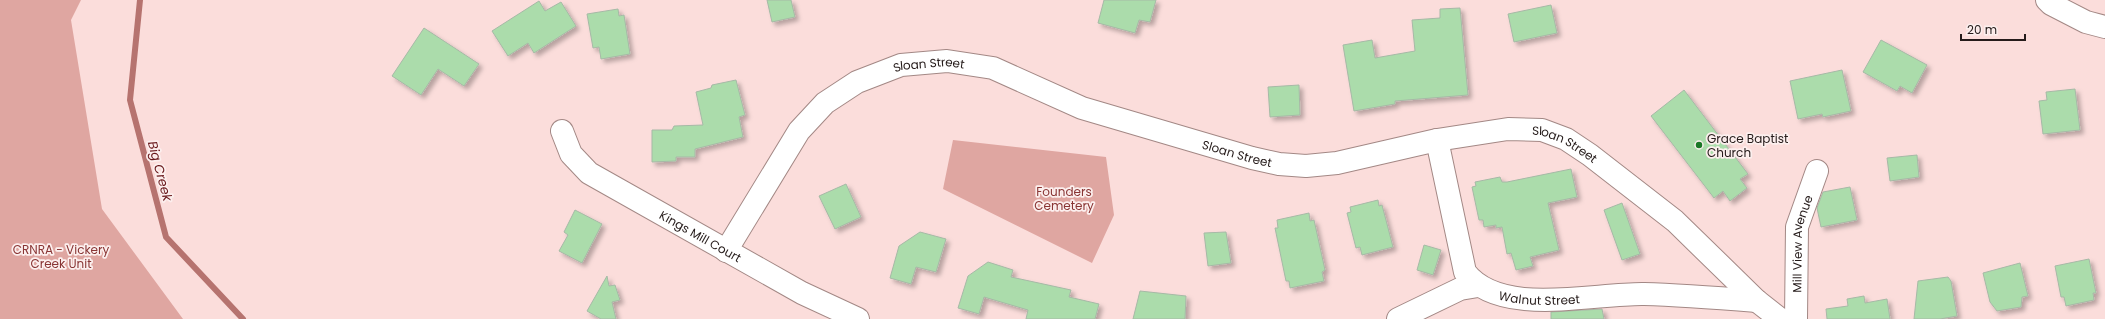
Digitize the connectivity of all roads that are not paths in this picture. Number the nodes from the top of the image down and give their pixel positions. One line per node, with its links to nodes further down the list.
1 (2047, 0): 2 (street)
2 (2105, 27)
3 (562, 132): 6 (street, Kings Mill Court)
4 (1437, 140): 6 (street, Sloan Street); 7 (street); 8 (street, Sloan Street)
5 (1817, 171): 12 (street, Mill View Avenue)
6 (726, 251): 9 (street, Kings Mill Court)
7 (1478, 286): 8 (street, Walnut Street); 10 (street)
8 (1757, 301): 11 (street, Sloan Street)
9 (858, 319)
10 (1398, 319)
11 (1780, 319)
12 (1796, 319)

